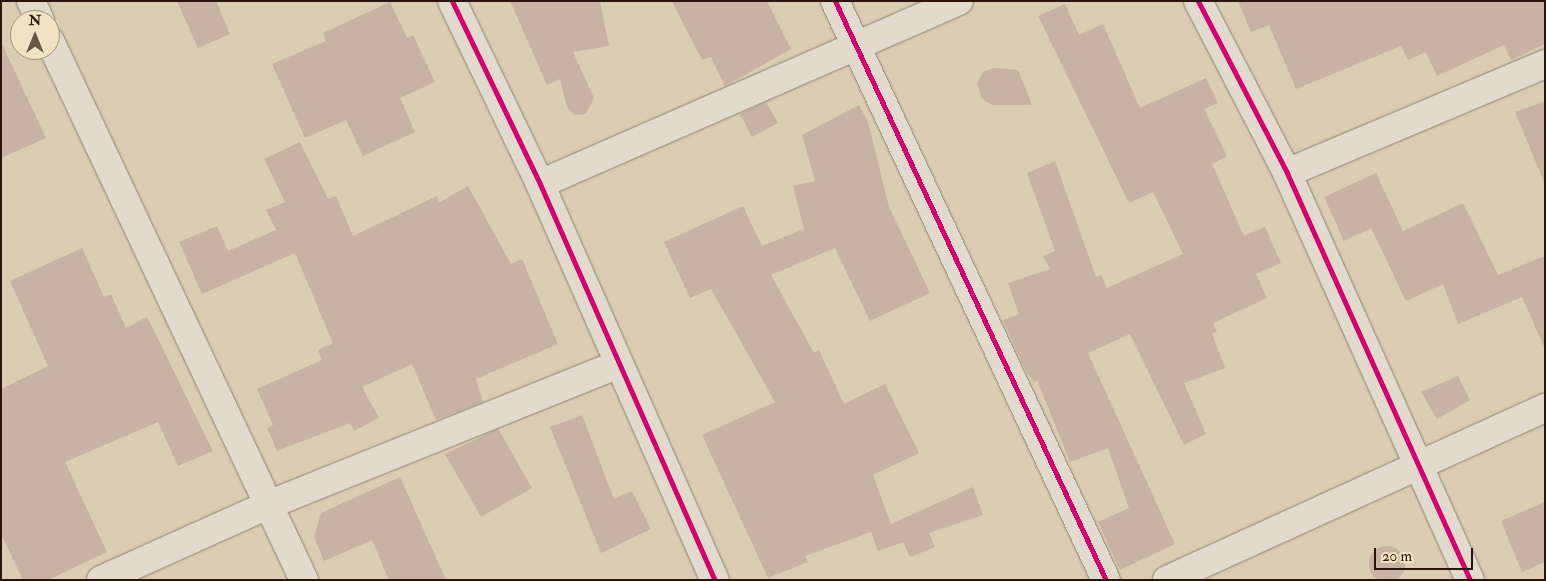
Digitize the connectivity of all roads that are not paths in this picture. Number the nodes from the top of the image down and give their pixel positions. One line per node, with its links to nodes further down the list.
1 (452, 1): 9 (street)
2 (835, 1): 5 (street)
3 (959, 1): 5 (street)
4 (1198, 1): 8 (street)
5 (858, 48): 9 (street); 17 (street)
6 (59, 60): 13 (street)
7 (1545, 64): 8 (street)
8 (1286, 173): 12 (street)
9 (540, 184): 10 (street)
10 (618, 364): 13 (street); 16 (street)
11 (1545, 408): 12 (street)
12 (1418, 466): 18 (street); 19 (street)
13 (268, 505): 14 (street); 15 (street)
14 (101, 580)
15 (304, 580)
16 (715, 580)
17 (1106, 580)
18 (1167, 580)
19 (1470, 580)

